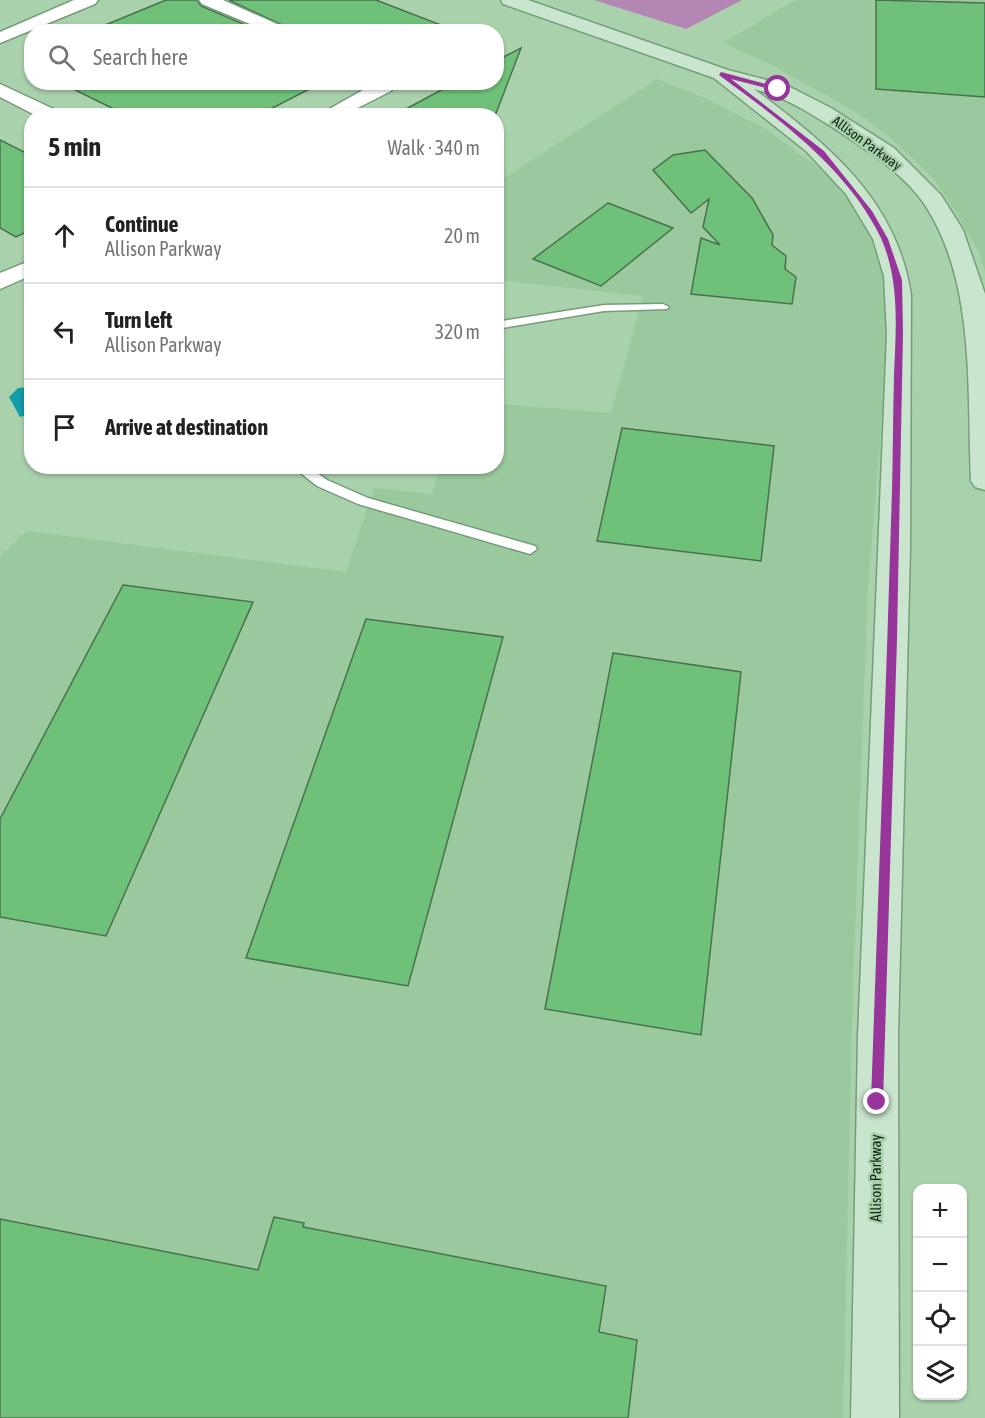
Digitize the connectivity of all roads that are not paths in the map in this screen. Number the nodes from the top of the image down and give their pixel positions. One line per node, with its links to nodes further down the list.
1 (89, 0): 4 (street)
2 (208, 0): 5 (street)
3 (510, 0): 8 (street, Allison Parkway)
4 (33, 24)
5 (266, 24)
6 (24, 28): 7 (street)
7 (0, 38)
8 (721, 74): 18 (street, Allison Parkway); 20 (street, Allison Parkway)
9 (0, 90): 11 (street)
10 (378, 90): 12 (street)
11 (36, 108)
12 (342, 108)
13 (24, 270): 14 (street)
14 (0, 282)
15 (663, 307): 16 (lane)
16 (504, 325)
17 (309, 474): 19 (lane)
18 (985, 481)
19 (530, 549)
20 (874, 1418)

